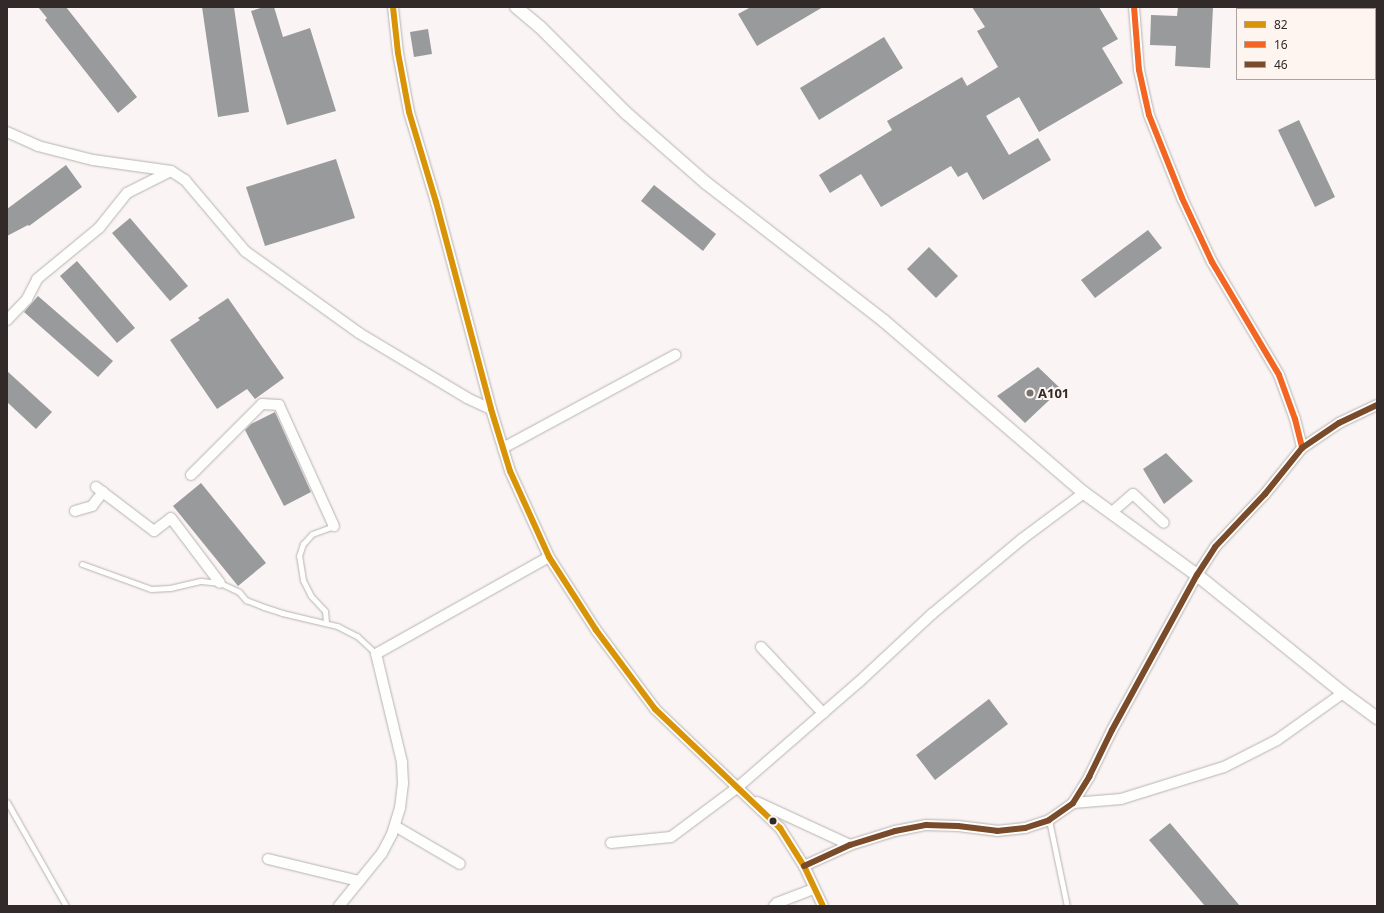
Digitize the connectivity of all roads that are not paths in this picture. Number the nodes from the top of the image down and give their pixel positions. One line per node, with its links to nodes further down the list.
1 (393, 7): 9 (street)
2 (516, 7): 13 (street)
3 (1134, 7): 11 (street)
4 (7, 132): 5 (street)
5 (171, 171): 6 (street); 9 (street)
6 (7, 320)
7 (675, 355): 10 (street)
8 (1377, 405): 11 (street)
9 (491, 409): 10 (street)
10 (503, 448): 18 (street)
11 (1302, 448): 20 (street)
12 (191, 475): 17 (street)
13 (1084, 493): 15 (street); 26 (street)
14 (75, 511): 21 (street)
15 (1111, 513): 16 (street); 20 (street)
16 (1164, 523)
17 (334, 526): 22 (lane)
18 (549, 557): 24 (street); 28 (street)
19 (82, 564): 21 (lane)
20 (1196, 575): 25 (street); 31 (street)
21 (220, 583): 22 (lane)
22 (326, 622): 24 (lane)
23 (761, 647): 26 (street)
24 (376, 654): 33 (street)
25 (1343, 693): 27 (street); 31 (street)
26 (823, 713): 28 (street)
27 (1377, 718)
28 (738, 787): 29 (street); 34 (street)
29 (750, 799): 35 (street); 38 (street)
30 (7, 802): 41 (lane)
31 (1073, 803): 32 (street)
32 (1049, 820): 35 (street); 45 (lane)
33 (394, 826): 37 (street); 39 (street)
34 (611, 843)
35 (850, 845): 38 (street)
36 (268, 859): 39 (street)
37 (460, 864)
38 (804, 866): 40 (street)
39 (360, 881): 42 (street)
40 (814, 889): 43 (street); 44 (street)
41 (66, 906)
42 (339, 906)
43 (774, 906)
44 (823, 906)
45 (1067, 906)

